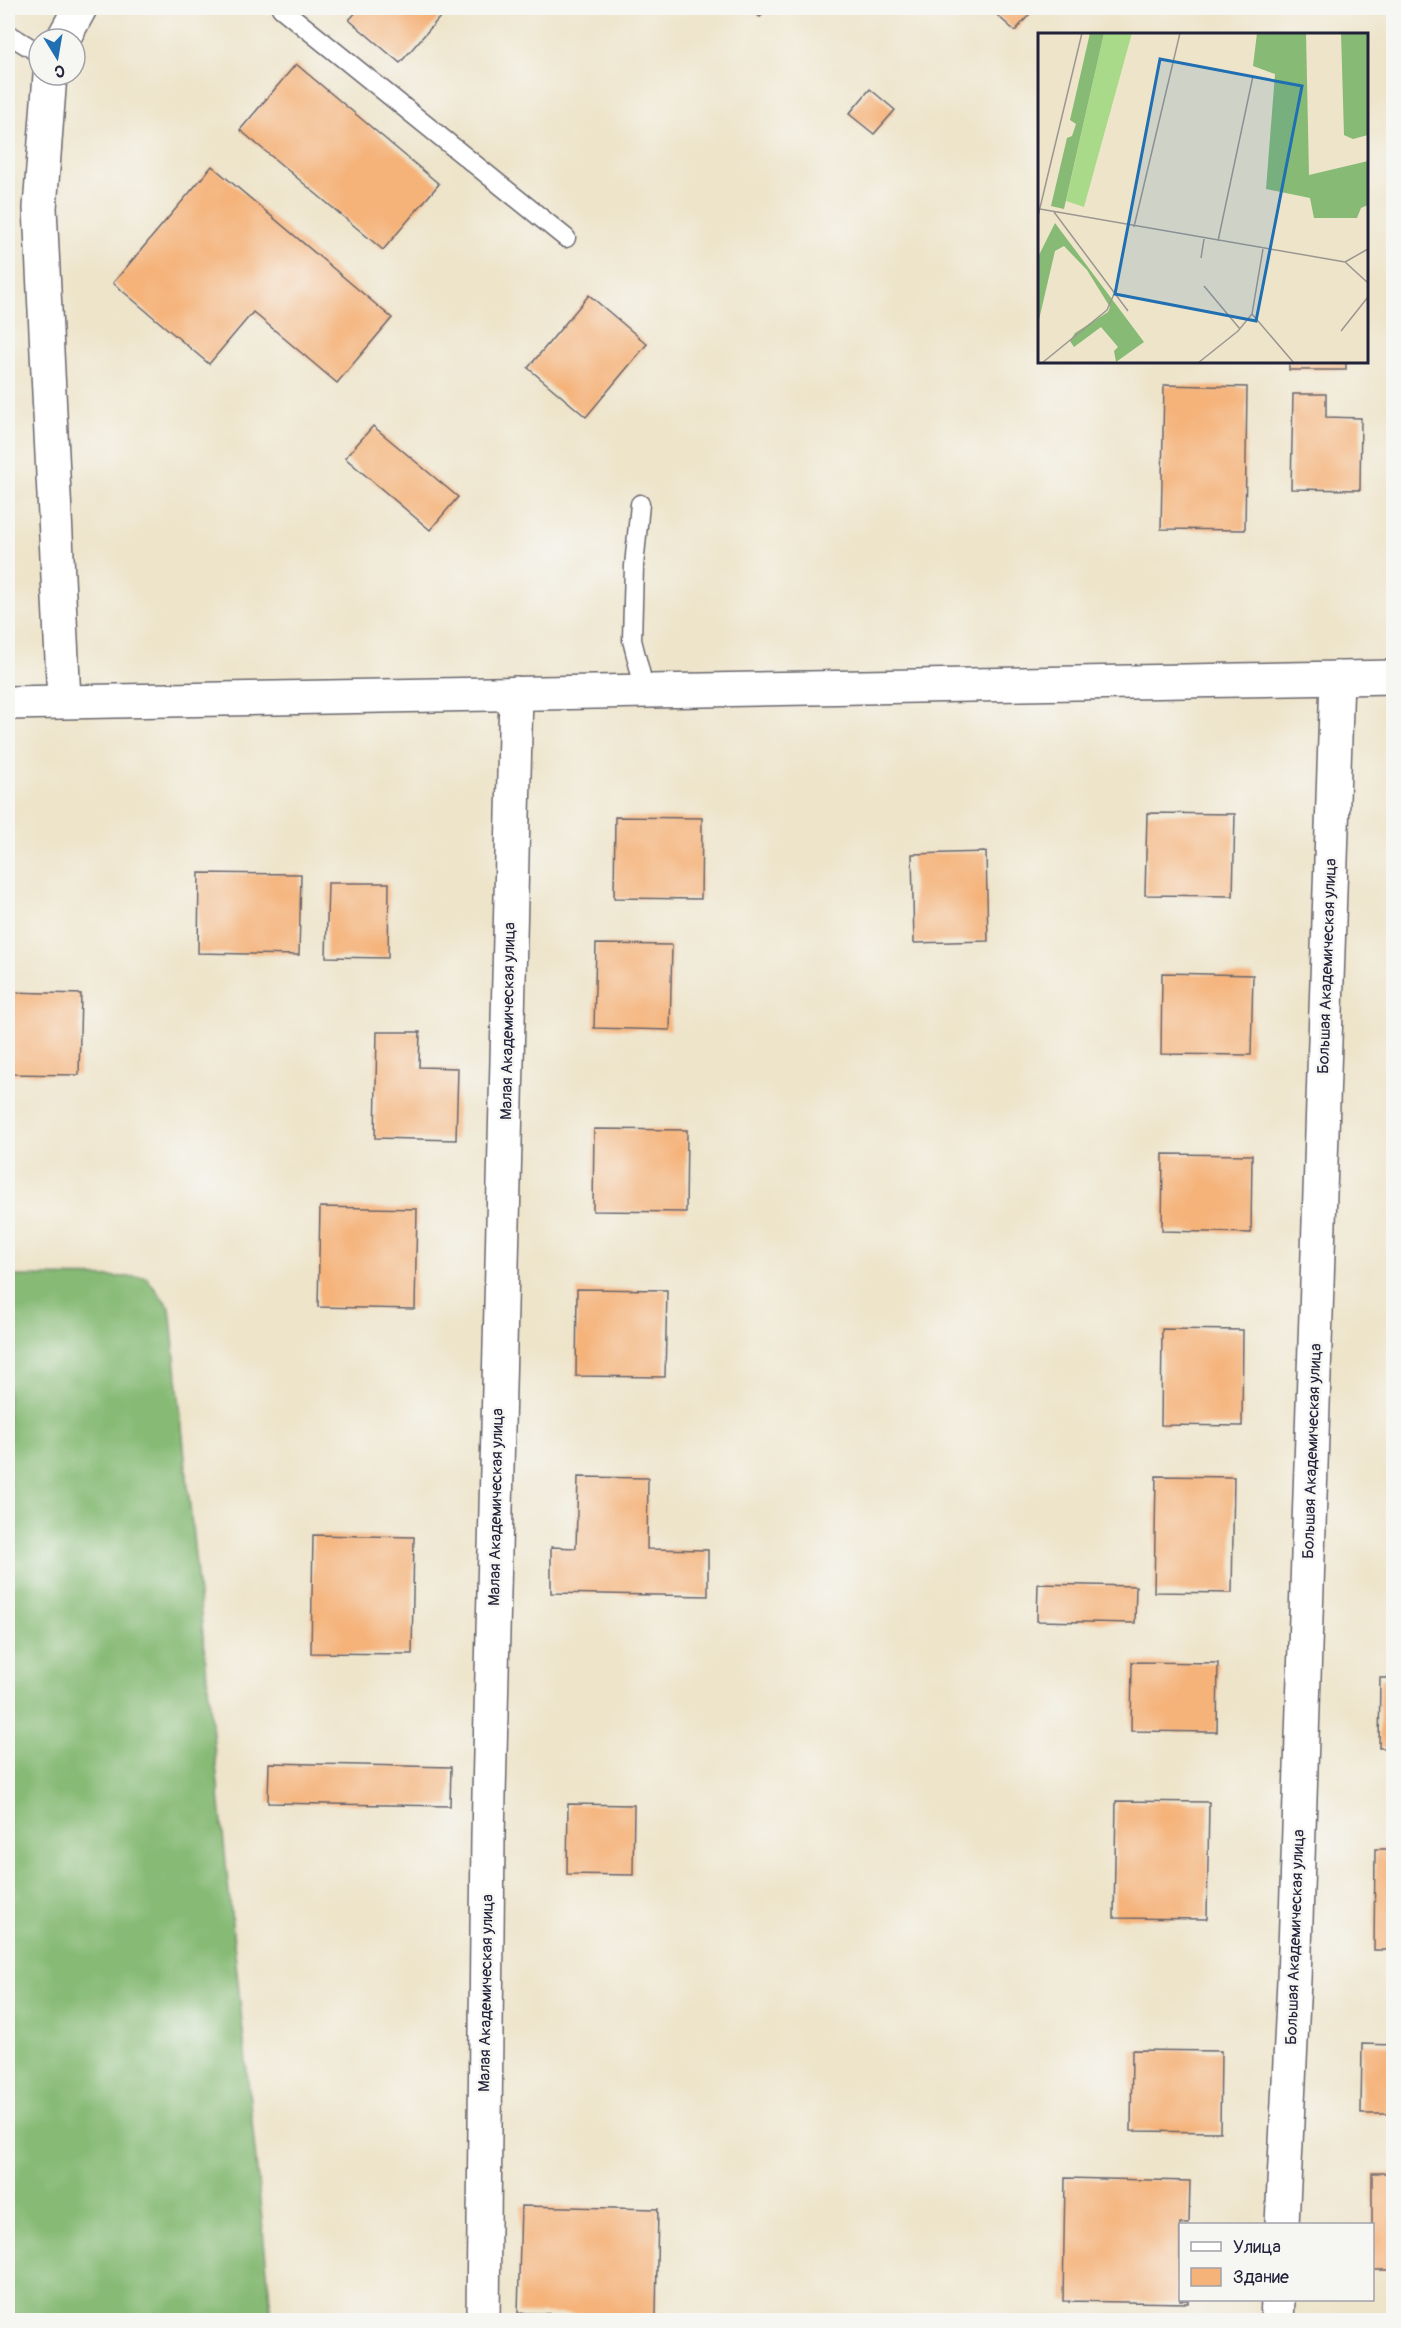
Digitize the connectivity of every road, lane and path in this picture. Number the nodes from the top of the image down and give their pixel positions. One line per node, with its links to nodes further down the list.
1 (80, 8): 3 (street)
2 (281, 8): 7 (lane)
3 (70, 27)
4 (8, 34): 5 (lane)
5 (27, 46)
6 (49, 87): 13 (street)
7 (566, 238)
8 (640, 504): 11 (lane)
9 (1394, 677): 10 (street)
10 (1337, 678): 11 (street); 15 (street, Большая Академическая улица)
11 (645, 691): 12 (street)
12 (516, 693): 13 (street); 17 (street, Малая Академическая улица)
13 (64, 700): 14 (street)
14 (8, 703)
15 (1282, 2223)
16 (1278, 2301): 18 (street)
17 (483, 2320)
18 (1277, 2320)

